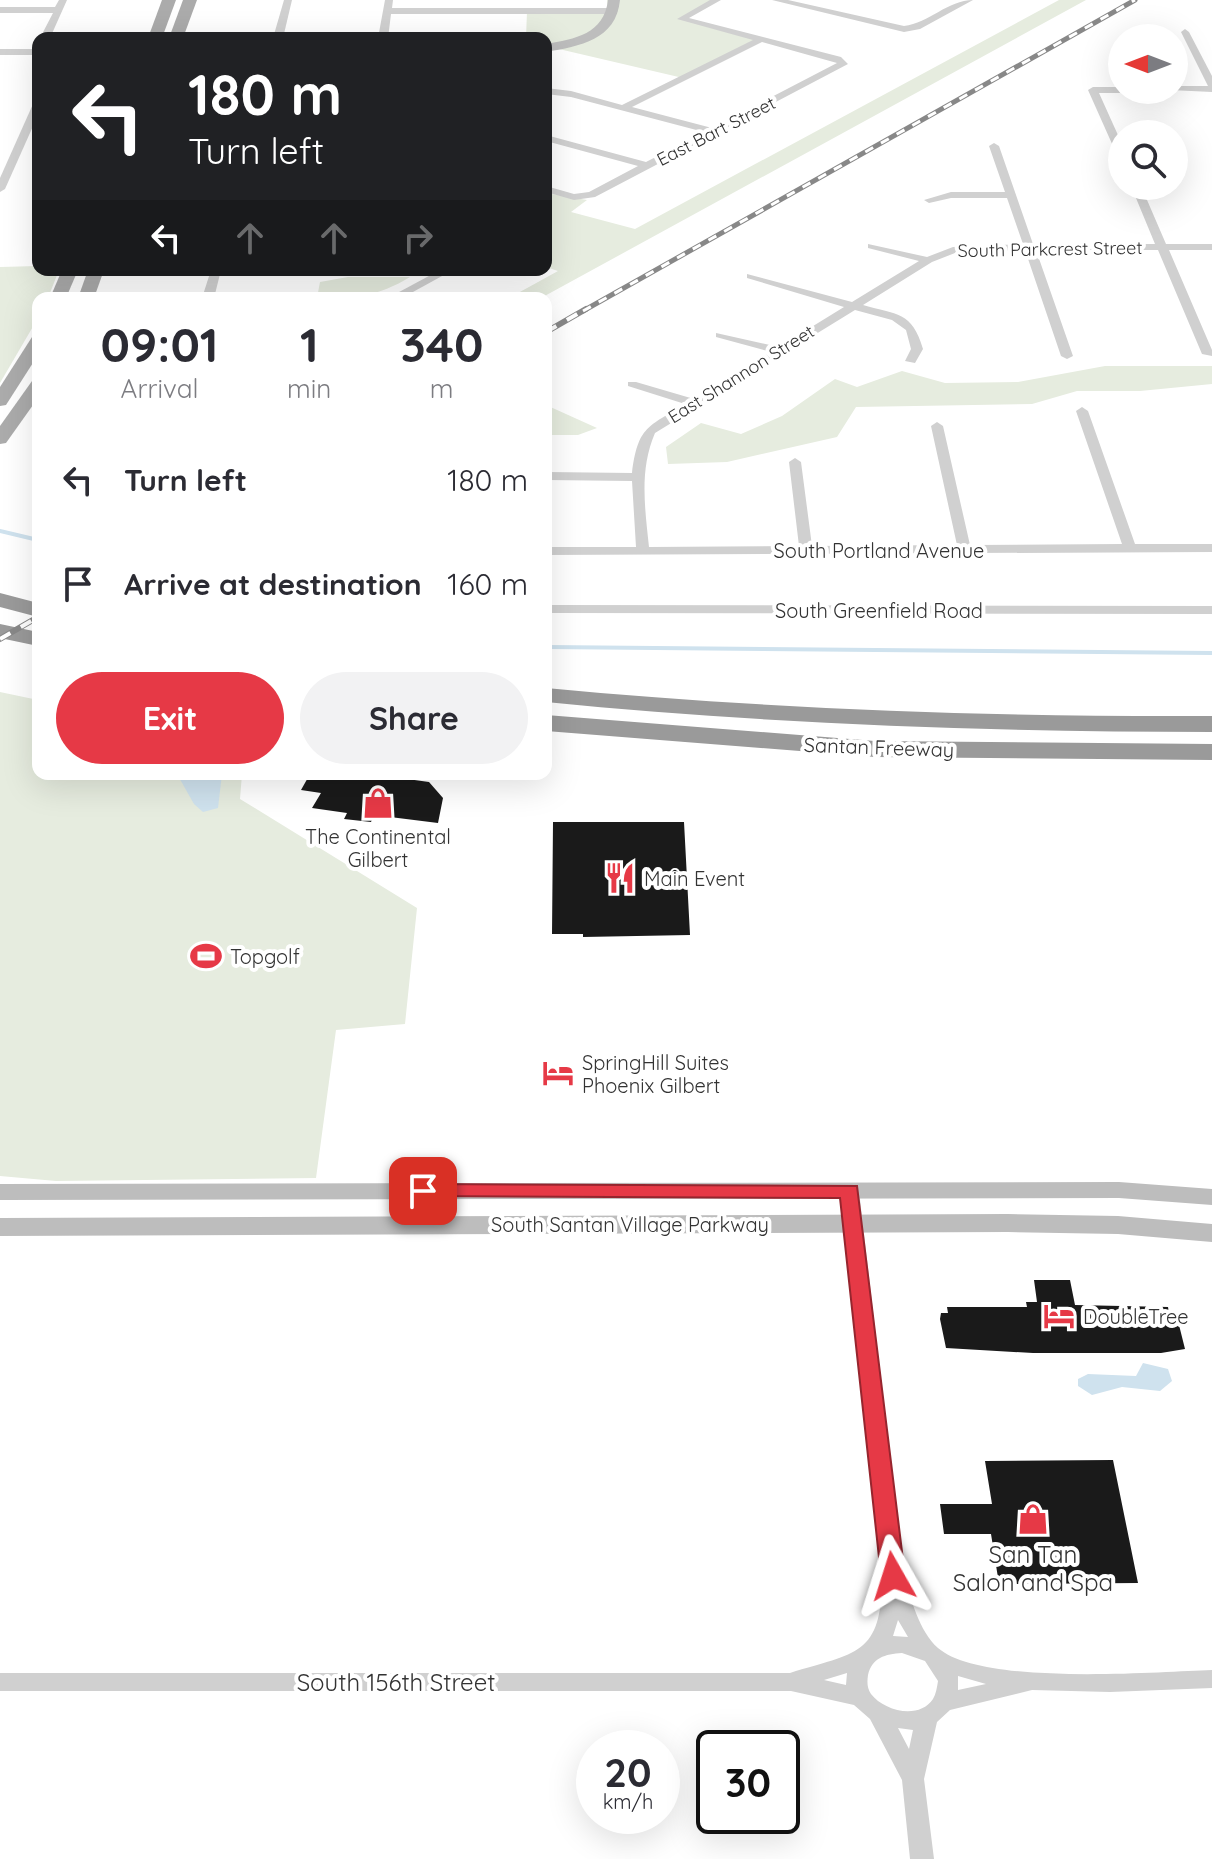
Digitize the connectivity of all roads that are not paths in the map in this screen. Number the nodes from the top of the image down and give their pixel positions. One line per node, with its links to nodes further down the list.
1 (63, 0): 12 (street)
2 (169, 0): 15 (main road)
3 (190, 0): 16 (main road)
4 (288, 0): 17 (street)
5 (389, 0): 13 (street)
6 (717, 0): 20 (street)
7 (776, 0): 9 (street)
8 (952, 0): 9 (street)
9 (966, 1)
10 (608, 6): 13 (street); 21 (main road)
11 (0, 10): 12 (street)
12 (58, 10): 14 (street)
13 (387, 11): 18 (street)
14 (48, 32)
15 (157, 32)
16 (178, 32)
17 (280, 32)
18 (384, 32)
19 (1188, 38): 24 (street)
20 (760, 40): 28 (street); 31 (street, East Bart Street)
21 (552, 45)
22 (0, 52): 23 (street)
23 (32, 52)
24 (1212, 87): 25 (street)
25 (1188, 88)
26 (1108, 90): 30 (street)
27 (552, 92): 28 (street)
28 (623, 108): 31 (street)
29 (32, 116): 35 (street)
30 (1108, 124)
31 (714, 132): 34 (street, East Bart Street)
32 (552, 140): 34 (street)
33 (994, 146): 38 (street)
34 (648, 166): 37 (street, East Bart Street)
35 (5, 169): 36 (street)
36 (0, 189)
37 (552, 190)
38 (1010, 195): 39 (street); 44 (street)
39 (929, 200)
40 (1142, 200): 42 (street)
41 (872, 246): 45 (street)
42 (1163, 247): 43 (street, South Parkcrest Street); 44 (street, South Parkcrest Street); 53 (street)
43 (1212, 247)
44 (1028, 248): 45 (street, South Parkcrest Street); 54 (street)
45 (928, 260): 49 (street, South Parkcrest Street)
46 (436, 276): 48 (street)
47 (751, 276): 49 (street)
48 (406, 292)
49 (855, 304): 52 (street, East Shannon Street); 55 (street)
50 (720, 335): 52 (street)
51 (32, 350): 58 (main road)
52 (778, 350): 59 (street, East Shannon Street)
53 (1208, 354)
54 (1067, 356)
55 (911, 361)
56 (632, 384): 59 (street)
57 (32, 394): 62 (main road)
58 (0, 401)
59 (691, 402): 65 (street, East Shannon Street)
60 (1082, 411): 66 (street)
61 (937, 426): 68 (street)
62 (0, 439)
63 (795, 462): 71 (street)
64 (552, 476): 65 (street)
65 (638, 477): 70 (street, East Shannon Street)
66 (1130, 548): 67 (street, South Portland Avenue); 68 (street, South Portland Avenue)
67 (1212, 548)
68 (965, 550): 71 (street, South Portland Avenue)
69 (552, 551): 70 (street, South Portland Avenue)
70 (643, 551): 71 (street, South Portland Avenue)
71 (806, 551)
72 (0, 600): 73 (highway)
73 (32, 608)
74 (552, 609): 75 (street, South Greenfield Road)
75 (1212, 610)
76 (0, 631): 77 (highway)
77 (32, 638)
78 (552, 696): 80 (highway, Santan Freeway)
79 (552, 723): 81 (highway, Santan Freeway)
80 (1212, 724)
81 (1212, 752)
82 (300, 1191): 83 (main road, South Santan Village Parkway); 84 (main road, South Santan Village Parkway); 87 (main road)
83 (850, 1191): 85 (main road, South Santan Village Parkway); 86 (street)
84 (0, 1192)
85 (1212, 1197)
86 (854, 1223): 87 (main road, South Santan Village Parkway); 89 (main road, South Santan Village Parkway); 90 (street)
87 (294, 1226): 88 (main road, South Santan Village Parkway)
88 (0, 1227)
89 (1212, 1233)
90 (893, 1576): 91 (street); 92 (street)
91 (871, 1653): 92 (street); 96 (street, South 156th Street); 98 (street)
92 (932, 1655): 94 (street); 97 (street)
93 (1212, 1679): 94 (street)
94 (1033, 1681): 97 (street)
95 (0, 1682): 96 (street, South 156th Street)
96 (791, 1682): 98 (street, South 156th Street)
97 (946, 1702): 99 (street)
98 (870, 1706): 99 (street); 100 (street)
99 (927, 1717): 100 (street)
100 (913, 1779): 101 (street)
101 (922, 1859)

